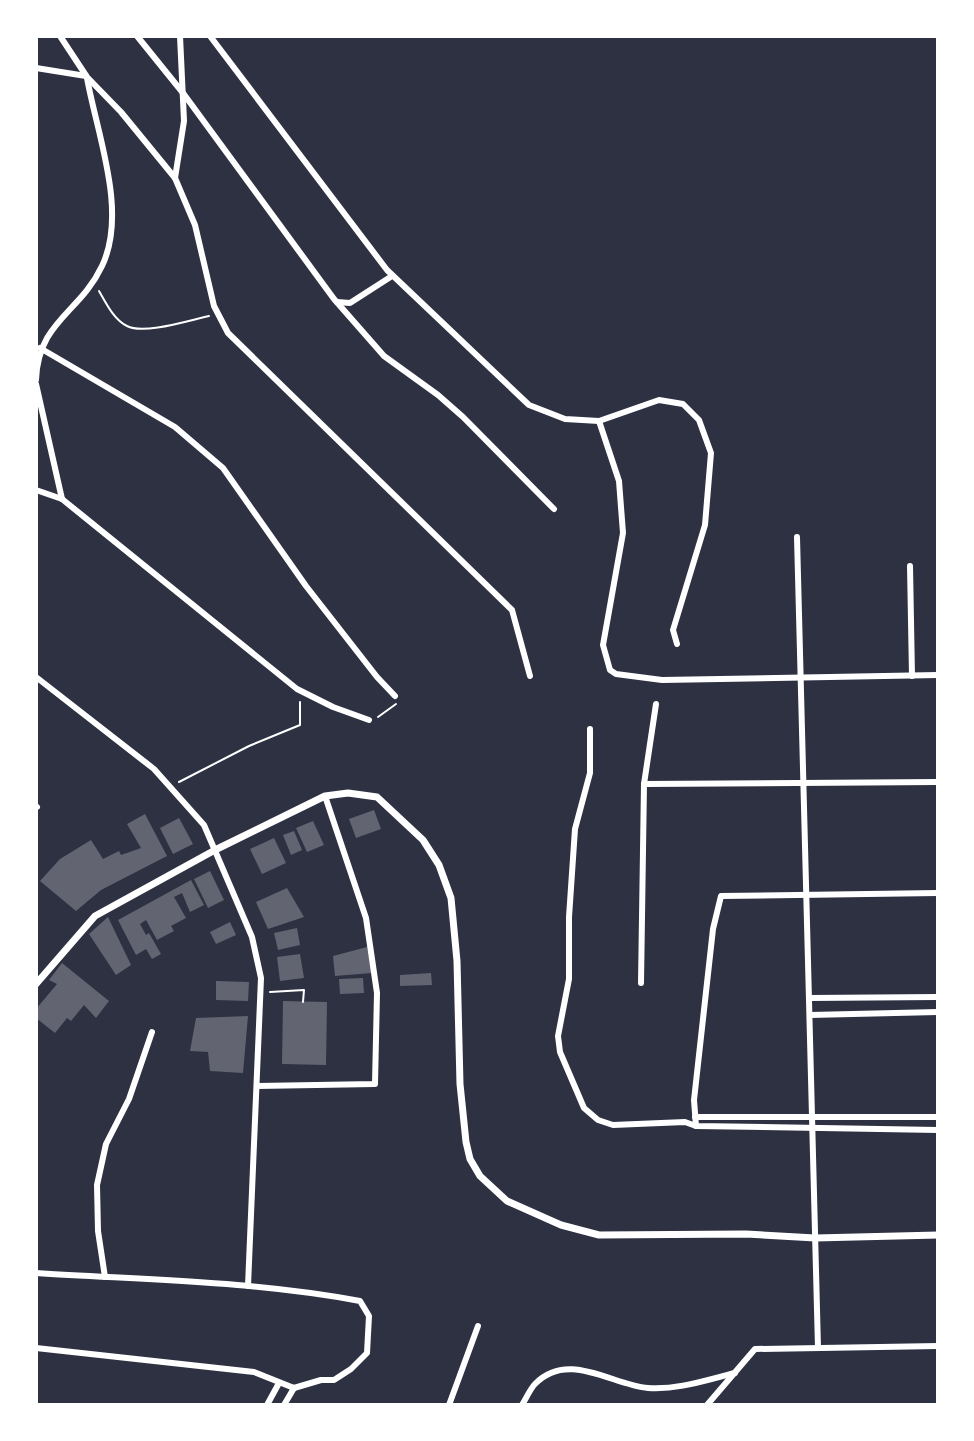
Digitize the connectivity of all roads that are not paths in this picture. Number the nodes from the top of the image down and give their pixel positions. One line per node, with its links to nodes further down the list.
1 (60, 36): 6 (street)
2 (137, 36): 7 (street)
3 (180, 36): 7 (street)
4 (210, 36): 9 (street)
5 (36, 68): 6 (street)
6 (86, 77): 8 (street); 11 (street)
7 (183, 93): 8 (street); 10 (street)
8 (175, 178): 21 (street)
9 (392, 276): 10 (street); 13 (street)
10 (337, 302): 16 (street)
11 (40, 348): 12 (street); 25 (street)
12 (36, 382): 15 (street)
13 (599, 421): 19 (street); 24 (street)
14 (36, 490): 15 (street)
15 (62, 499): 27 (street)
16 (554, 509)
17 (797, 537): 24 (street)
18 (910, 566): 22 (street)
19 (677, 644)
20 (938, 675): 22 (street)
21 (530, 676)
22 (912, 676): 24 (street)
23 (36, 677): 33 (street)
24 (801, 677): 30 (street)
25 (395, 696)
26 (656, 704): 31 (street)
27 (369, 720)
28 (590, 729): 48 (street)
29 (938, 782): 30 (street)
30 (804, 783): 31 (street); 35 (street)
31 (644, 784): 36 (street)
32 (325, 796): 33 (street); 43 (street); 54 (street)
33 (215, 850): 37 (street); 43 (street)
34 (938, 893): 35 (street)
35 (806, 895): 39 (street); 45 (street)
36 (641, 983)
37 (36, 984)
38 (938, 997): 39 (street)
39 (809, 998): 41 (street)
40 (938, 1012): 41 (street)
41 (810, 1015): 44 (street)
42 (152, 1032): 56 (street)
43 (257, 1086): 57 (street)
44 (812, 1116): 45 (street); 46 (street); 50 (street)
45 (695, 1117): 48 (street); 49 (street)
46 (892, 1117): 47 (street); 51 (street)
47 (938, 1117)
48 (685, 1122): 49 (street)
49 (696, 1126): 50 (street)
50 (812, 1129): 51 (street); 54 (street)
51 (892, 1130): 52 (street)
52 (938, 1130)
53 (938, 1235): 54 (street)
54 (815, 1238): 61 (street)
55 (36, 1273): 56 (street)
56 (105, 1277): 57 (street)
57 (248, 1286): 64 (street)
58 (478, 1326): 67 (street)
59 (938, 1346): 61 (street)
60 (36, 1348): 63 (street)
61 (818, 1348): 62 (street)
62 (735, 1373): 68 (street); 69 (street)
63 (279, 1383): 64 (street); 65 (street)
64 (294, 1388): 66 (street)
65 (267, 1405)
66 (284, 1405)
67 (449, 1405)
68 (522, 1405)
69 (707, 1405)

